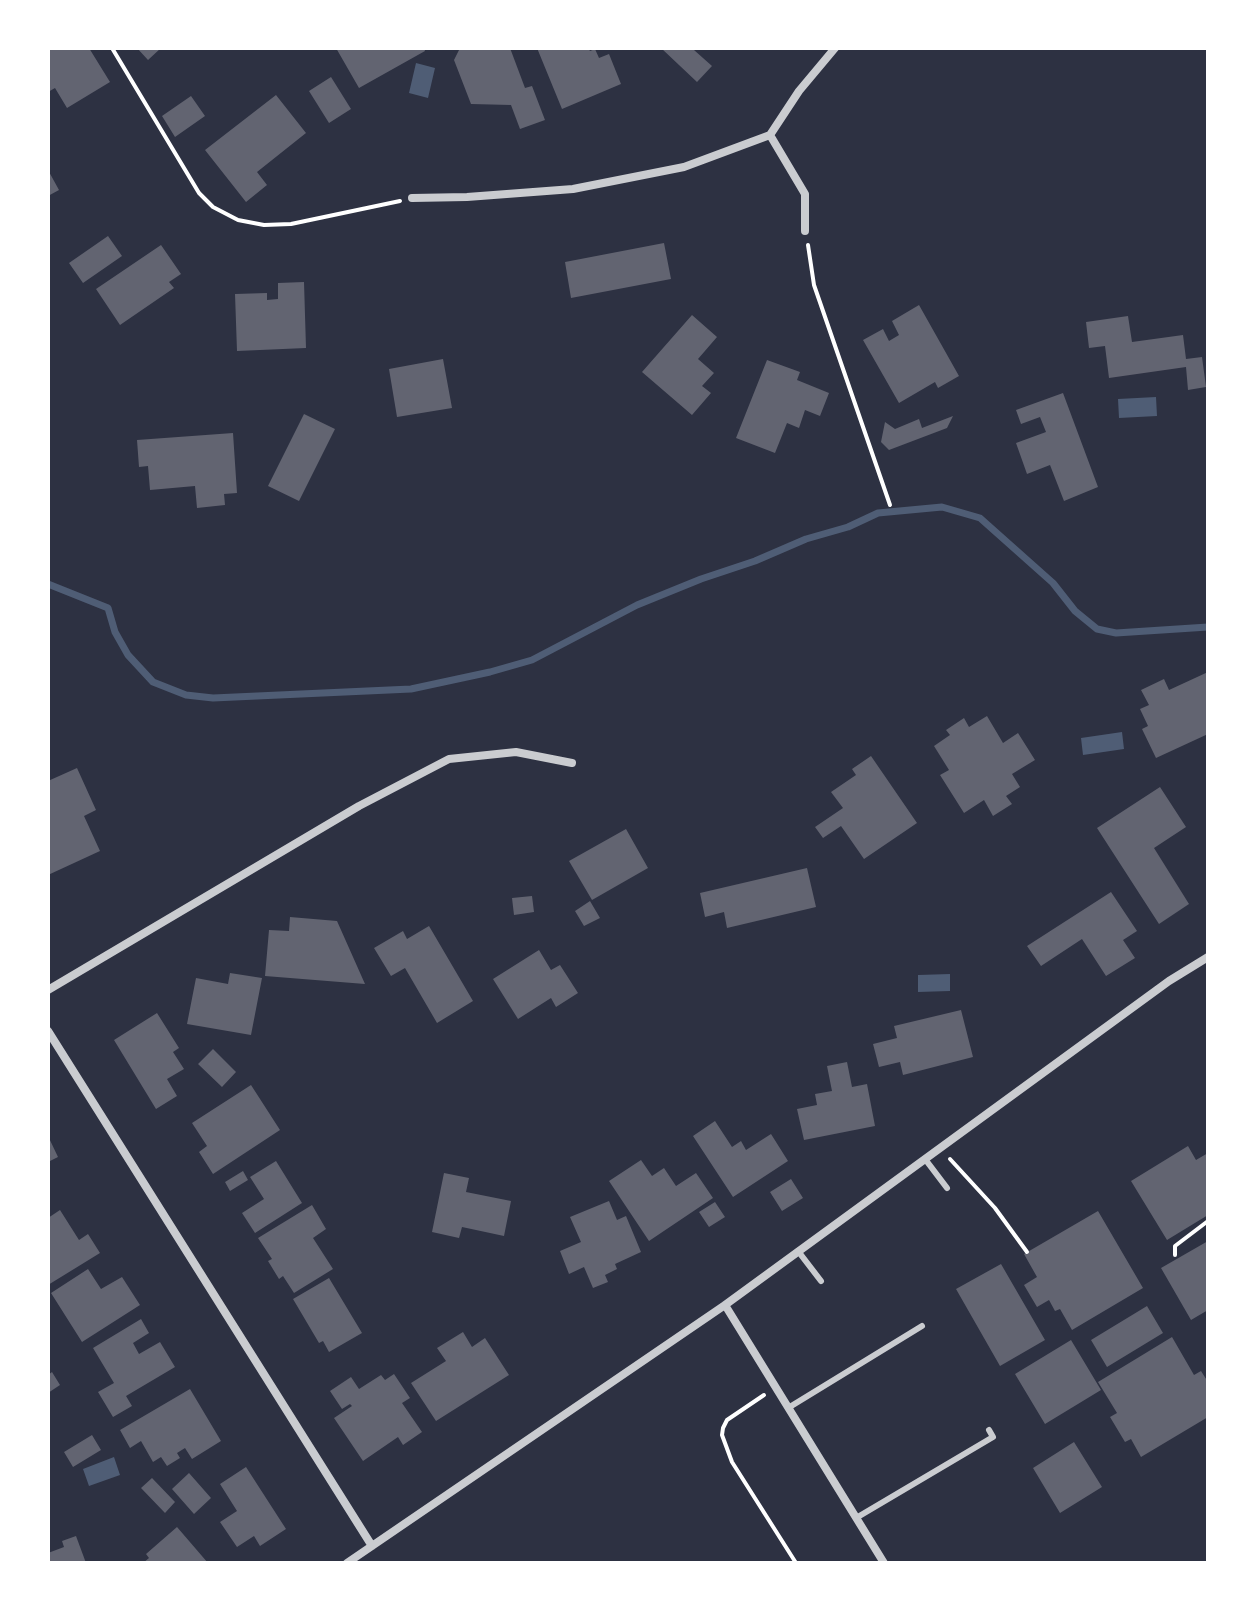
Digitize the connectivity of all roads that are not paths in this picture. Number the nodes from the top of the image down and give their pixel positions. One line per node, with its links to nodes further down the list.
1 (835, 48): 2 (street)
2 (770, 135): 3 (street); 4 (street)
3 (412, 198)
4 (805, 231)
5 (572, 763): 7 (street)
6 (1208, 957): 9 (street)
7 (48, 990)
8 (48, 1031): 18 (street)
9 (925, 1159): 10 (lane); 11 (street)
10 (947, 1188)
11 (798, 1251): 12 (lane); 13 (street)
12 (821, 1281)
13 (725, 1305): 15 (street); 18 (street)
14 (922, 1326): 15 (lane)
15 (788, 1408): 17 (street)
16 (989, 1430): 17 (lane)
17 (856, 1518): 20 (street)
18 (372, 1546): 19 (street)
19 (347, 1563)
20 (884, 1563)

